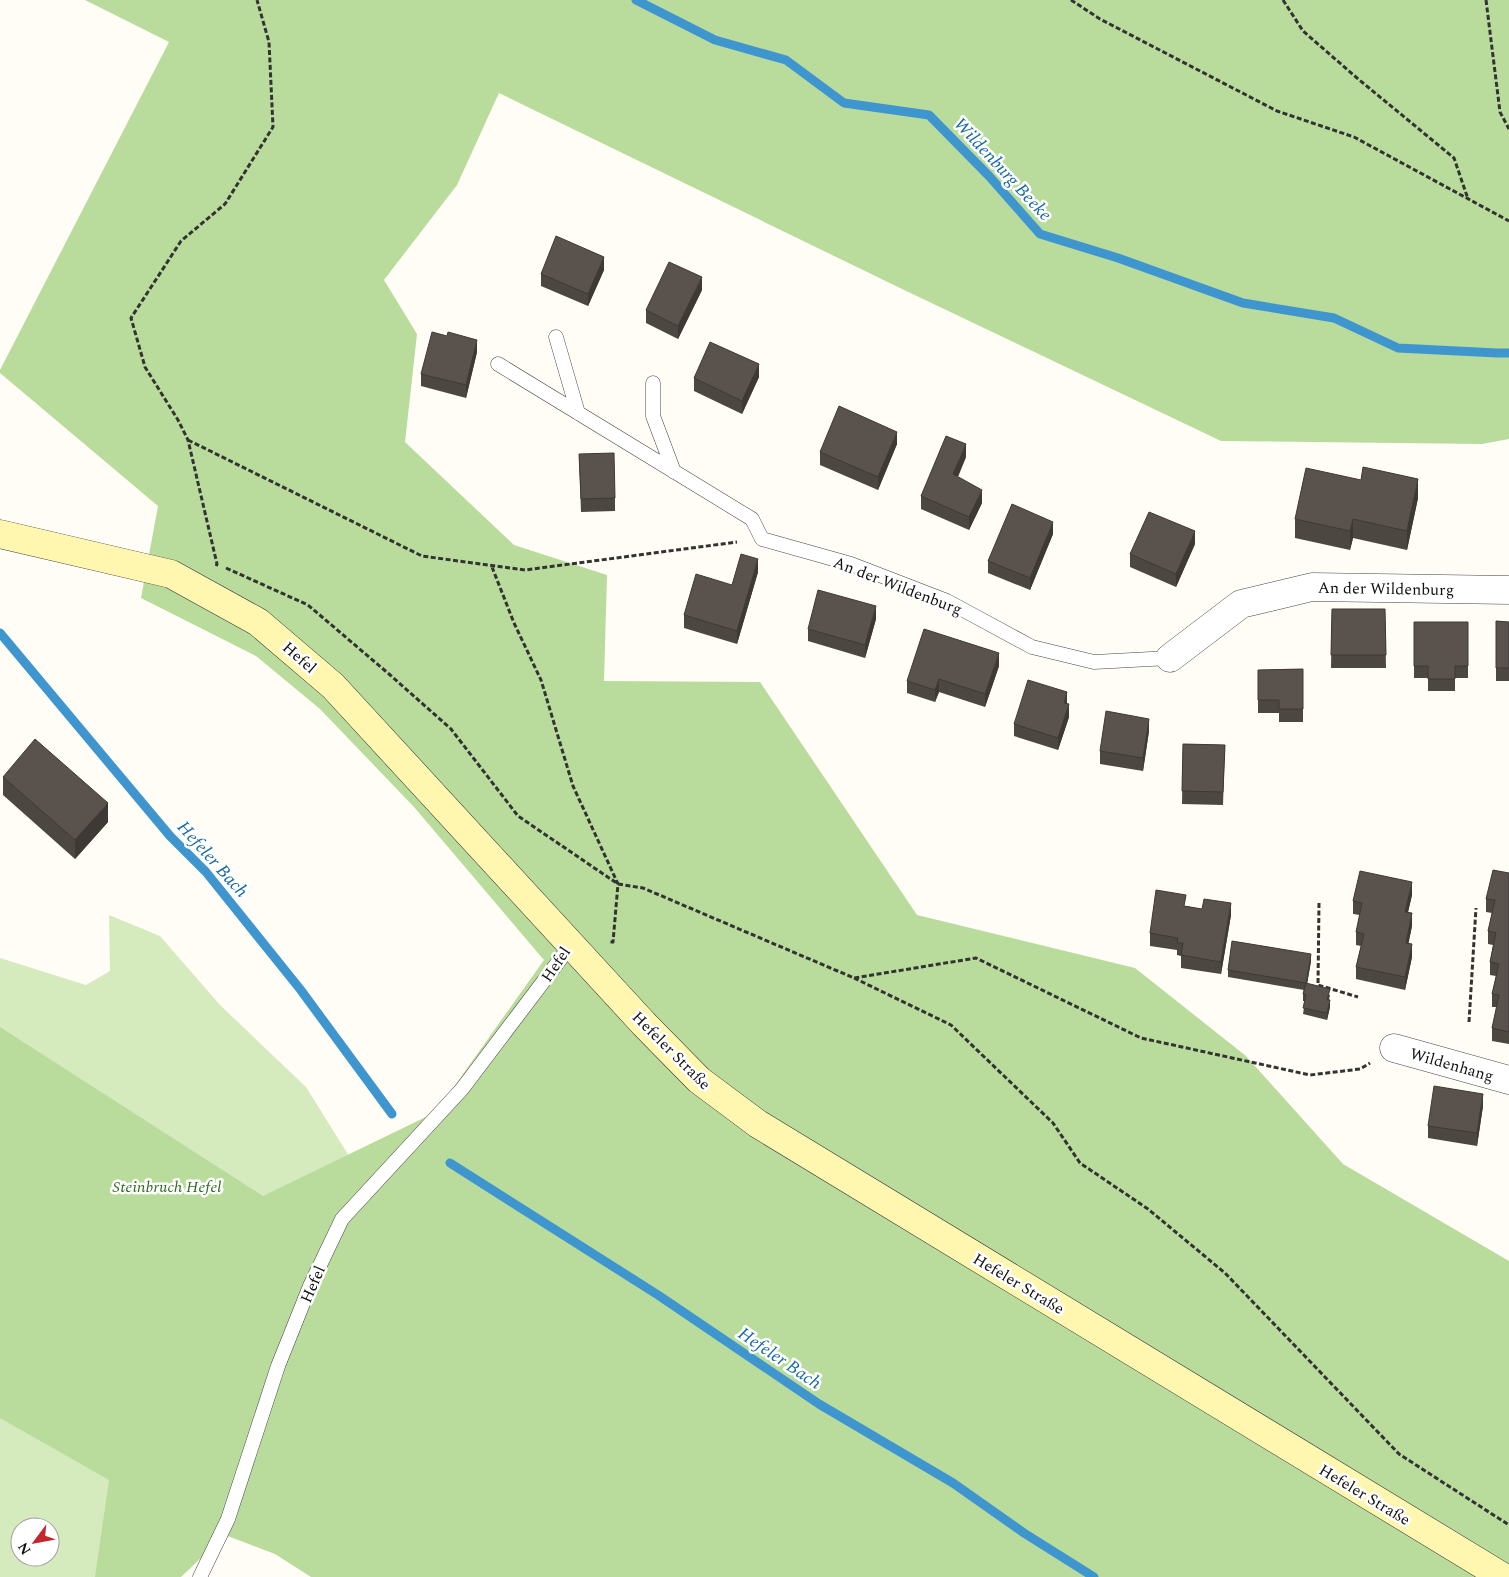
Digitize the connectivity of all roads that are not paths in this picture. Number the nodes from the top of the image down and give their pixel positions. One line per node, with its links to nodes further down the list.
1 (556, 337): 4 (lane)
2 (498, 364): 4 (lane)
3 (653, 383): 5 (lane)
4 (578, 413): 5 (lane)
5 (674, 472): 8 (lane, An der Wildenburg)
6 (0, 534): 9 (main road, Hefel)
7 (1509, 590): 8 (street, An der Wildenburg)
8 (1170, 658)
9 (571, 944): 12 (lane, Hefel); 13 (main road, Hefeler Straße)
10 (1394, 1048): 11 (street, Wildenhang)
11 (1509, 1080)
12 (200, 1577)
13 (1503, 1577)

